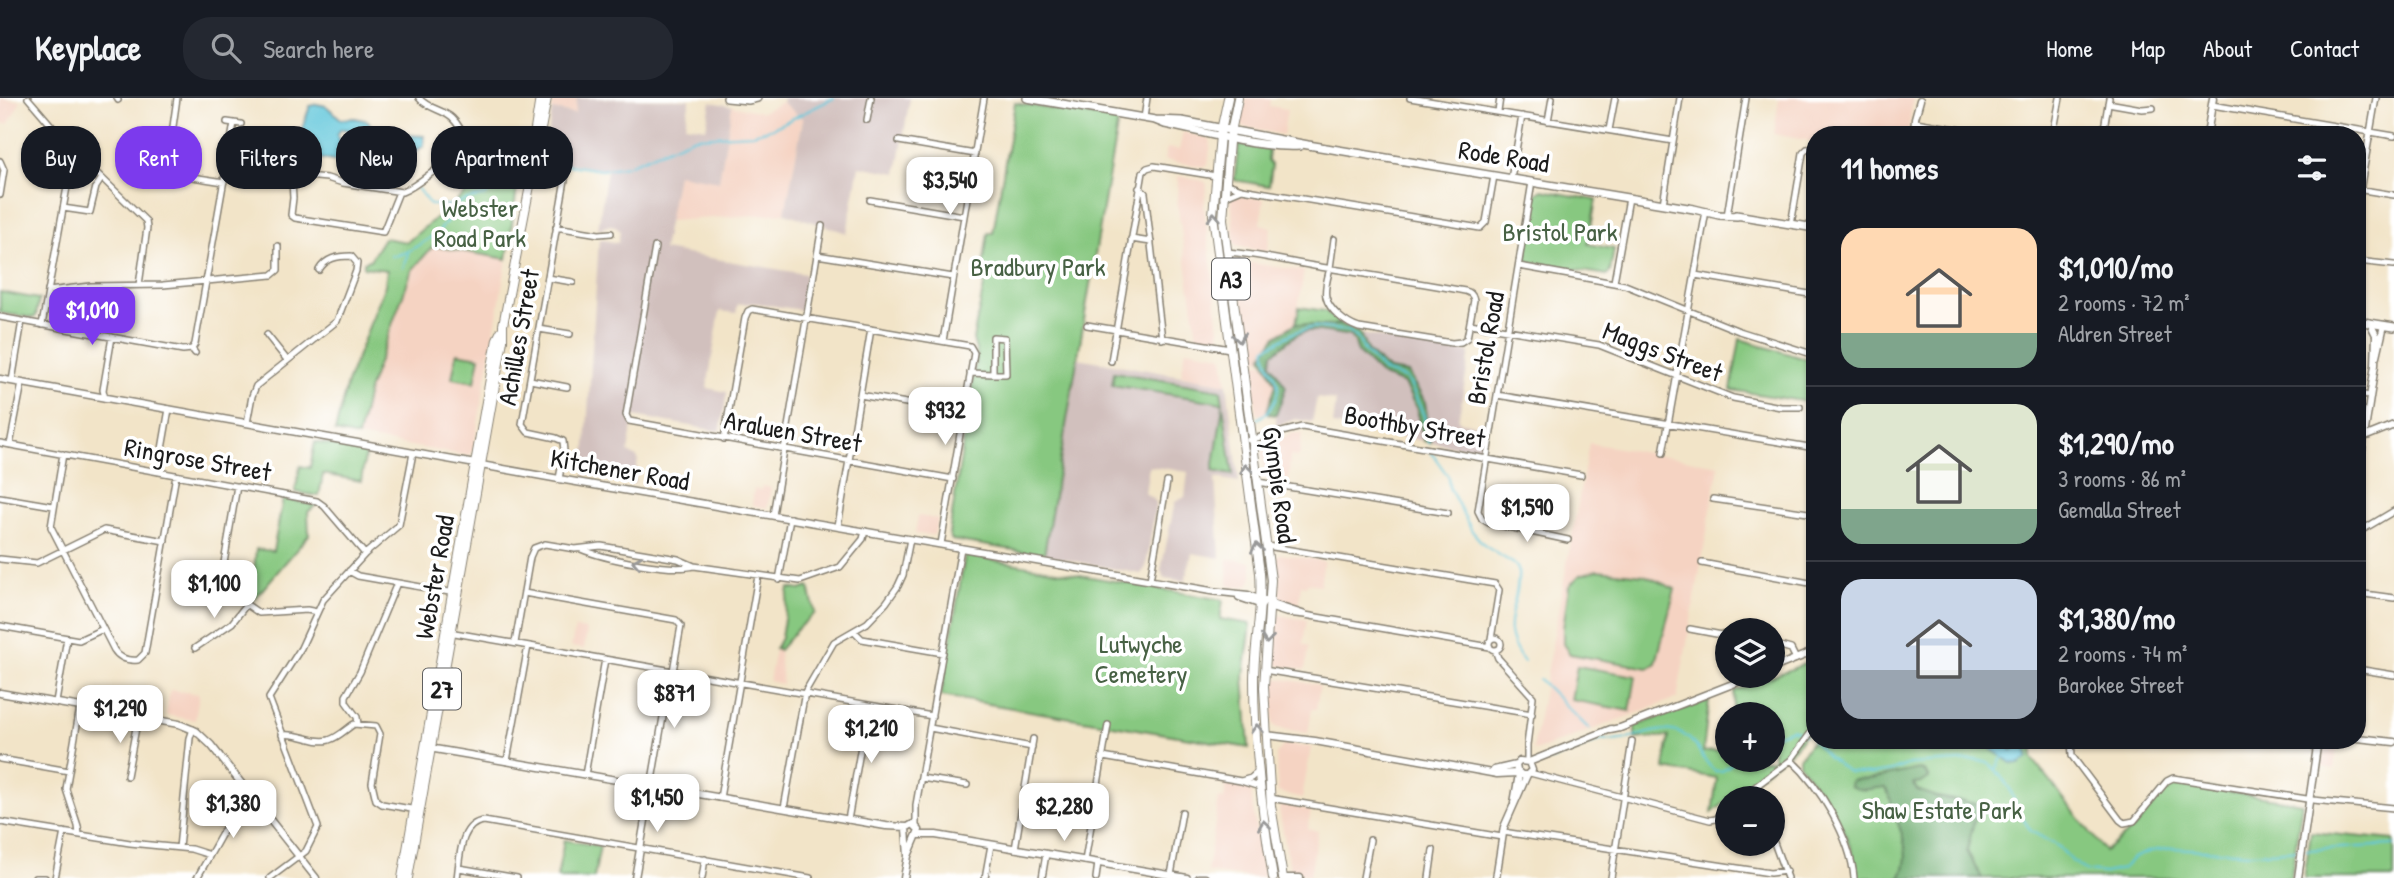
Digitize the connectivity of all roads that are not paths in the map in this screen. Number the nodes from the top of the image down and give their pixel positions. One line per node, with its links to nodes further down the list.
1 (28, 98): 34 (street)
2 (177, 98): 61 (street)
3 (419, 98): 36 (street)
4 (540, 98): 37 (main road, Webster Road / 27)
5 (547, 98): 38 (main road, Webster Road / 27)
6 (727, 98): 7 (main road)
7 (757, 98)
8 (871, 98): 30 (street)
9 (984, 98): 54 (street)
10 (1033, 98): 29 (main road, Rode Road)
11 (1147, 98): 29 (street)
12 (1228, 98): 48 (main road, Gympie Road / A3)
13 (1238, 98): 48 (main road, Gympie Road / A3)
14 (1410, 98): 23 (street)
15 (1500, 98): 27 (street)
16 (1552, 98): 31 (street)
17 (1615, 98): 45 (street)
18 (1680, 98): 51 (street)
19 (1746, 98): 80 (street)
20 (2060, 98): 41 (street)
21 (2376, 98): 47 (street)
22 (1920, 99): 32 (street)
23 (1437, 100): 27 (street)
24 (2108, 101): 26 (street); 42 (street)
25 (2212, 102): 43 (street); 44 (street)
26 (2153, 107)
27 (1498, 112): 28 (street)
28 (1522, 116): 31 (street); 60 (street)
29 (1144, 118): 48 (main road, Rode Road)
30 (867, 120)
31 (1548, 121): 45 (street)
32 (1917, 121): 39 (street); 40 (street)
33 (241, 124): 35 (street)
34 (53, 126)
35 (230, 126)
36 (458, 126)
37 (536, 126)
38 (542, 126)
39 (1916, 126)
40 (1943, 126)
41 (2055, 126)
42 (2104, 126)
43 (2208, 126)
44 (2338, 126)
45 (1609, 130): 51 (street)
46 (2366, 131): 47 (street)
47 (2370, 132): 49 (street); 53 (street)
48 (1226, 133): 57 (main road, Gympie Road / A3); 58 (main road, Rode Road); 63 (main road, Gympie Road / A3)
49 (2394, 136)
50 (899, 141): 54 (street)
51 (1673, 141): 77 (street)
52 (1806, 150): 82 (street)
53 (2366, 153)
54 (975, 154): 81 (street)
55 (0, 161): 72 (street)
56 (431, 174): 71 (street)
57 (1216, 176): 64 (street); 128 (main road, Gympie Road / A3, one-way to 57)
58 (1494, 176): 60 (main road, Rode Road); 69 (street)
59 (102, 178): 78 (street); 105 (street)
60 (1511, 179): 62 (main road, Rode Road)
61 (216, 181)
62 (1532, 182): 75 (main road, Rode Road); 96 (street, Bristol Road)
63 (1225, 183): 69 (street); 74 (main road, Gympie Road / A3)
64 (1139, 188): 87 (street); 89 (street)
65 (67, 189): 78 (street)
66 (223, 189): 102 (street)
67 (528, 189): 167 (main road, Webster Road / 27)
68 (563, 189): 84 (street, Achilles Street)
69 (1242, 189): 74 (street)
70 (2366, 190): 73 (street)
71 (399, 192): 71 (street)
72 (0, 195)
73 (2394, 195)
74 (1223, 197): 92 (main road, Gympie Road / A3)
75 (1629, 198): 77 (main road, Rode Road); 104 (street)
76 (870, 200): 81 (street)
77 (1663, 204): 79 (main road, Rode Road)
78 (63, 208): 106 (street)
79 (1706, 211): 80 (main road, Rode Road); 99 (street)
80 (1727, 214): 82 (main road, Rode Road)
81 (964, 216): 100 (street)
82 (1791, 225): 85 (main road, Rode Road)
83 (822, 226): 93 (street)
84 (556, 227): 86 (street); 101 (street, Achilles Street)
85 (1806, 228)
86 (611, 233)
87 (1131, 239): 89 (street); 122 (street)
88 (1334, 239): 97 (street)
89 (1152, 242): 126 (street)
90 (278, 246): 102 (street)
91 (655, 247): 156 (street, Araluen Street)
92 (1227, 252): 97 (street); 146 (main road, Gympie Road / A3, one-way to 146)
93 (817, 255): 100 (street); 110 (street)
94 (2366, 262): 95 (street)
95 (2394, 265)
96 (1518, 266): 104 (street); 121 (street, Bristol Road)
97 (1329, 268): 114 (street); 114 (street)
98 (318, 270): 130 (street)
99 (1695, 275): 107 (street); 108 (street)
100 (953, 277): 127 (street)
101 (548, 278): 103 (street); 119 (street, Achilles Street)
102 (206, 281): 105 (street); 125 (street)
103 (573, 282)
104 (1614, 282): 108 (street)
105 (139, 285): 106 (street)
106 (48, 291): 115 (street)
107 (1806, 294)
108 (1688, 312): 129 (street); 135 (street)
109 (0, 317): 111 (street)
110 (806, 318): 120 (street); 156 (street); 161 (street)
111 (22, 321): 115 (street); 138 (street)
112 (2366, 322): 113 (main road)
113 (2370, 323): 117 (main road); 132 (street)
114 (1470, 324): 121 (street, Maggs Street)
115 (42, 325): 125 (street)
116 (1087, 325): 122 (street)
117 (2384, 325): 118 (main road); 132 (street)
118 (2394, 327)
119 (539, 329): 123 (street); 137 (street, Achilles Street)
120 (871, 329): 127 (street); 141 (street)
121 (1508, 330): 135 (street, Maggs Street); 142 (street, Bristol Road)
122 (1116, 331): 126 (street); 131 (street)
123 (570, 334)
124 (267, 335): 130 (street)
125 (112, 337): 145 (street)
126 (1163, 339): 128 (street)
127 (943, 341): 133 (street)
128 (1230, 349): 150 (main road, Gympie Road / A3)
129 (1806, 352)
130 (286, 360): 152 (street)
131 (1111, 361)
132 (2375, 365): 144 (street)
133 (970, 373): 134 (street); 149 (street)
134 (993, 374): 134 (street)
135 (1677, 376): 147 (street, Maggs Street); 153 (street)
136 (0, 379): 138 (street, Kitchener Road)
137 (530, 380): 140 (street); 171 (street, Achilles Street)
138 (12, 381): 139 (street, Kitchener Road)
139 (22, 383): 145 (street, Kitchener Road); 159 (street)
140 (567, 387)
141 (860, 395): 149 (street); 166 (street)
142 (1497, 395): 153 (street); 165 (street, Bristol Road)
143 (2366, 395): 144 (street)
144 (2370, 396): 151 (street)
145 (104, 397): 148 (street, Kitchener Road)
146 (1247, 403): 150 (main road); 157 (main road, Gympie Road / A3)
147 (1800, 407)
148 (169, 409): 152 (street, Kitchener Road); 168 (street)
149 (964, 413): 172 (street)
150 (1239, 413): 157 (main road, Gympie Road / A3)
151 (2366, 415)
152 (247, 423): 162 (street, Kitchener Road)
153 (1668, 424): 160 (street); 163 (street)
154 (2394, 425): 155 (street)
155 (2366, 436)
156 (724, 439): 161 (street, Araluen Street)
157 (1247, 440): 165 (street, Boothby Street); 174 (main road, Gympie Road / A3); 207 (main road, Gympie Road / A3, one-way to 157)
158 (0, 443): 159 (street, Ringrose Street)
159 (10, 445): 164 (street, Ringrose Street)
160 (1806, 447)
161 (784, 449): 166 (street, Araluen Street); 182 (street)
162 (413, 453): 167 (street, Kitchener Road); 194 (street)
163 (1663, 453)
164 (62, 454): 168 (street, Ringrose Street); 178 (street)
165 (1486, 458): 170 (street, Boothby Street); 188 (street, Bristol Road)
166 (849, 461): 172 (street, Araluen Street); 184 (street)
167 (478, 464): 171 (street, Kitchener Road); 203 (main road, Webster Road / 27)
168 (158, 472): 169 (street, Ringrose Street)
169 (176, 475): 175 (street, Ringrose Street); 189 (street)
170 (1581, 475)
171 (559, 479): 182 (street, Kitchener Road)
172 (953, 479): 190 (street)
173 (1167, 482): 200 (street)
174 (1258, 482): 180 (street); 191 (main road, Gympie Road / A3)
175 (237, 486): 194 (street, Ringrose Street); 208 (street)
176 (0, 497): 178 (street)
177 (1713, 499): 181 (street)
178 (53, 506): 193 (street)
179 (2394, 511): 185 (street)
180 (1448, 513)
181 (1806, 513)
182 (773, 515): 183 (street, Kitchener Road)
183 (790, 518): 184 (street, Kitchener Road); 199 (street)
184 (838, 527): 186 (street, Kitchener Road)
185 (2366, 528)
186 (865, 531): 187 (street, Kitchener Road); 199 (street)
187 (910, 539): 190 (street, Kitchener Road); 214 (street)
188 (1568, 540)
189 (165, 541): 193 (street); 212 (street)
190 (941, 544): 192 (street, Kitchener Road)
191 (1267, 546): 209 (main road, Gympie Road / A3); 219 (street)
192 (961, 548): 200 (street, Kitchener Road); 223 (street)
193 (63, 550): 195 (street); 212 (street)
194 (365, 554): 197 (street)
195 (0, 559)
196 (1702, 563): 201 (street)
197 (349, 571): 202 (street); 210 (street)
198 (758, 576): 199 (street); 204 (street); 232 (street)
199 (779, 580)
200 (1150, 580): 207 (street, Kitchener Road)
201 (1806, 582)
202 (397, 583): 203 (street); 242 (street)
203 (455, 593): 215 (main road, Webster Road / 27)
204 (524, 593): 218 (street); 230 (street)
205 (2366, 594): 206 (street)
206 (2394, 598)
207 (1261, 602): 209 (street, Kitchener Road); 263 (main road, Gympie Road / A3, one-way to 207)
208 (246, 605): 210 (street); 222 (street)
209 (1270, 606): 219 (street); 228 (main road, Gympie Road / A3, one-way to 228)
210 (317, 612): 247 (street)
211 (0, 626): 217 (street)
212 (103, 629): 217 (street)
213 (1690, 629): 216 (street)
214 (854, 631): 223 (street); 235 (street)
215 (449, 632): 218 (street); 254 (main road, Webster Road / 27)
216 (1715, 634)
217 (67, 638): 236 (street)
218 (515, 643): 220 (street)
219 (1494, 644): 239 (street)
220 (528, 646): 225 (street); 260 (street)
221 (1785, 647): 226 (street)
222 (195, 648)
223 (943, 653): 240 (street)
224 (1806, 655): 226 (street)
225 (605, 659): 230 (street); 264 (street)
226 (1796, 659): 227 (street)
227 (1785, 663)
228 (1264, 670): 239 (street); 246 (main road, Gympie Road / A3)
229 (2366, 670): 231 (street)
230 (672, 671): 232 (street); 269 (street)
231 (2394, 675)
232 (740, 683): 235 (street); 274 (street)
233 (1721, 688): 261 (street)
234 (0, 693): 236 (street)
235 (804, 694): 237 (street); 277 (street)
236 (55, 702): 238 (street)
237 (868, 706): 240 (street); 282 (street)
238 (80, 707): 241 (street); 262 (street)
239 (1532, 715): 261 (street)
240 (932, 716): 245 (street)
241 (138, 717): 244 (street); 265 (street)
242 (358, 724): 247 (street); 279 (street)
243 (1108, 724): 257 (street)
244 (193, 729): 272 (street); 290 (street)
245 (930, 729): 253 (street); 266 (street)
246 (1266, 735): 261 (street); 275 (main road, Gympie Road / A3)
247 (282, 736): 297 (street)
248 (1033, 739): 253 (street)
249 (1806, 739): 259 (street)
250 (2366, 739): 252 (street)
251 (1632, 741): 273 (street)
252 (2394, 742)
253 (1032, 747): 292 (street)
254 (428, 748): 260 (street); 279 (main road, Webster Road / 27)
255 (2072, 749): 276 (street)
256 (2317, 749): 276 (street)
257 (1103, 757): 267 (street); 300 (street)
258 (0, 759): 262 (street)
259 (1791, 760): 270 (street); 334 (street)
260 (508, 761): 264 (street)
261 (1525, 768): 273 (street); 287 (street)
262 (69, 771): 286 (street)
263 (1259, 771): 267 (street); 271 (main road, Gympie Road / A3)
264 (585, 775): 269 (street)
265 (127, 776)
266 (921, 778): 268 (street); 284 (street)
267 (1241, 781): 271 (street)
268 (967, 785)
269 (651, 786): 274 (street); 291 (street)
270 (1757, 786)
271 (1260, 787): 327 (main road, Gympie Road / A3, one-way to 271)
272 (247, 789): 296 (street); 297 (street)
273 (1623, 796): 281 (street); 293 (street)
274 (720, 798): 277 (street)
275 (1270, 798): 287 (street); 328 (main road, Gympie Road / A3)
276 (2310, 799): 278 (street); 335 (street)
277 (784, 808): 282 (street)
278 (2394, 808)
279 (417, 810): 312 (main road, Webster Road / 27); 313 (main road, Webster Road / 27)
280 (1182, 812): 305 (street)
281 (1715, 818)
282 (848, 820): 284 (street)
283 (0, 822): 285 (street)
284 (912, 830): 289 (street); 320 (street)
285 (64, 832): 286 (street); 308 (street)
286 (79, 834): 290 (street)
287 (1503, 835): 293 (street); 332 (street)
288 (1370, 839): 330 (street)
289 (991, 845): 292 (street); 321 (street)
290 (179, 848): 296 (street)
291 (640, 848): 299 (street); 302 (street); 316 (street)
292 (1015, 849): 295 (street)
293 (1616, 849): 304 (street); 333 (street)
294 (1433, 850): 331 (street)
295 (1046, 854): 300 (street); 322 (street)
296 (210, 855): 309 (street)
297 (301, 856): 310 (street); 311 (street)
298 (1779, 856): 304 (street)
299 (705, 859): 303 (street); 317 (street)
300 (1085, 861): 301 (street)
301 (1098, 863): 305 (street); 323 (street)
302 (459, 868): 314 (street); 315 (street)
303 (769, 870): 318 (street); 319 (street)
304 (1786, 874)
305 (1171, 875): 324 (street)
306 (35, 878): 307 (street)
307 (45, 878)
308 (55, 878)
309 (197, 878)
310 (270, 878)
311 (316, 878)
312 (402, 878)
313 (408, 878)
314 (457, 878)
315 (517, 878)
316 (635, 878)
317 (702, 878)
318 (768, 878)
319 (810, 878)
320 (904, 878)
321 (985, 878)
322 (1042, 878)
323 (1096, 878)
324 (1188, 878)
325 (1198, 878): 326 (street)
326 (1205, 878)
327 (1273, 878)
328 (1282, 878): 329 (street)
329 (1300, 878)
330 (1363, 878)
331 (1429, 878)
332 (1496, 878)
333 (1611, 878)
334 (1854, 878)
335 (2298, 878)

